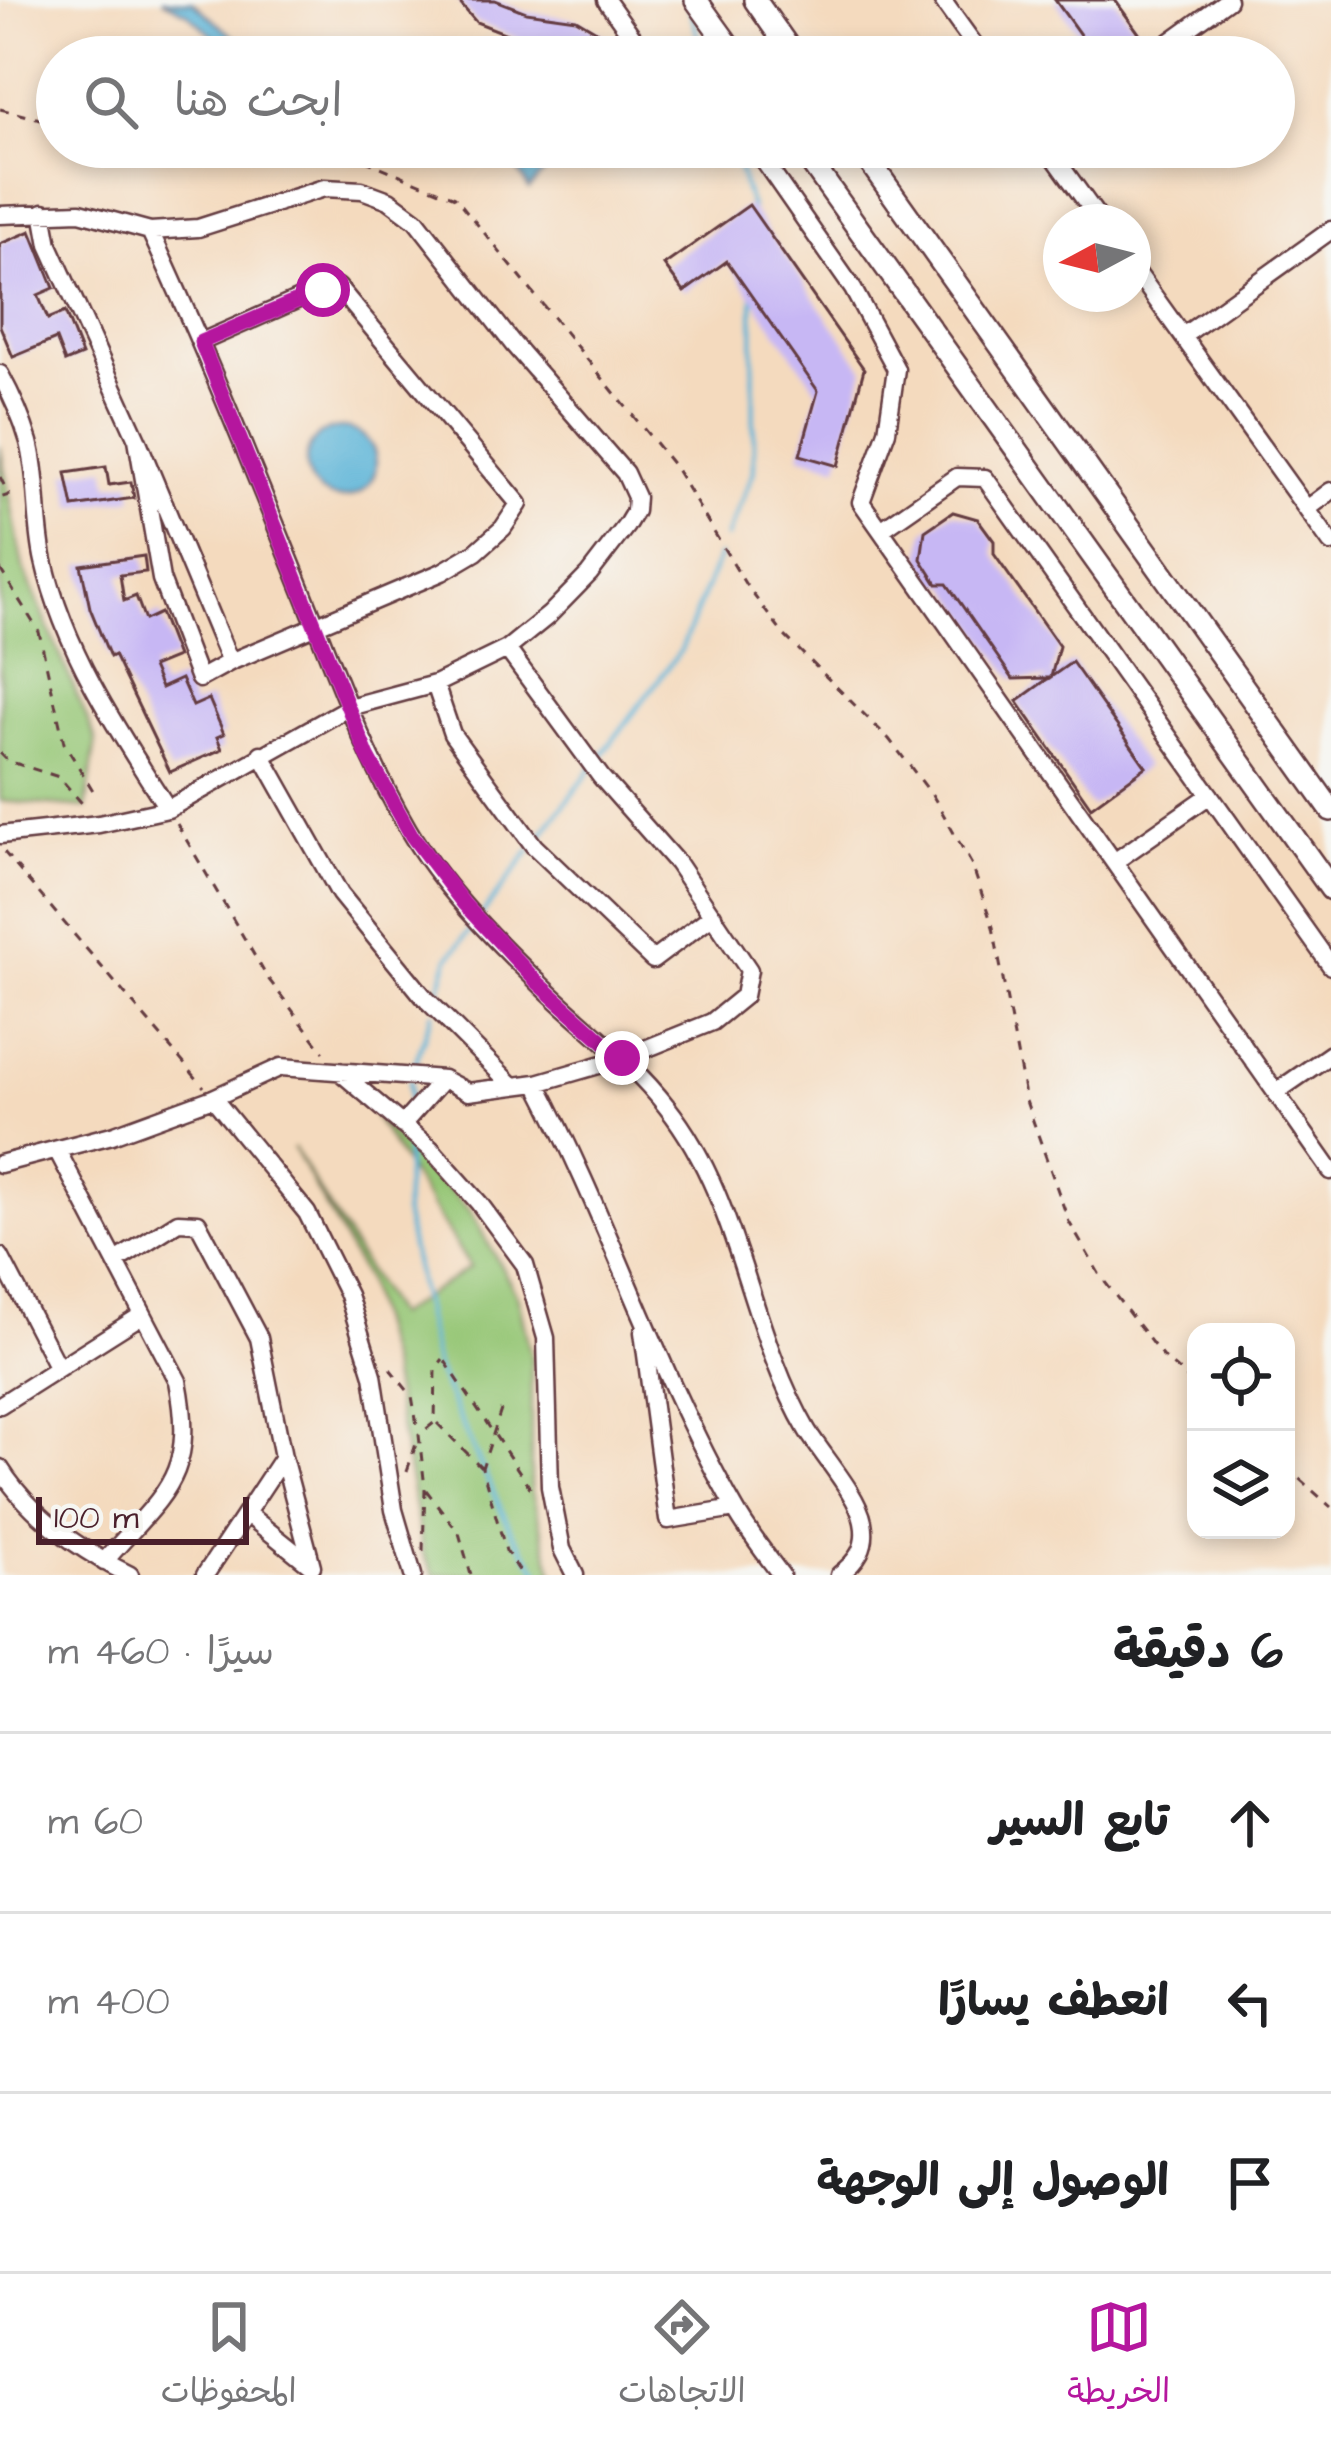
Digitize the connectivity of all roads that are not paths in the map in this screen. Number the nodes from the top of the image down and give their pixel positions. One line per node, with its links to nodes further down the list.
1 (606, 0): 6 (street)
2 (696, 0): 7 (main road)
3 (755, 0): 8 (main road)
4 (942, 0): 9 (street)
5 (1228, 0): 10 (street)
6 (632, 36)
7 (721, 36)
8 (780, 36)
9 (968, 36)
10 (1178, 36)
11 (769, 168): 27 (street)
12 (815, 168): 40 (main road)
13 (875, 168): 37 (main road)
14 (1062, 168): 15 (street)
15 (1088, 204)
16 (43, 212): 17 (street); 19 (street); 24 (street)
17 (0, 215)
18 (1331, 230): 21 (street)
19 (150, 232): 22 (street); 30 (street)
20 (1151, 291): 21 (street)
21 (1183, 336): 26 (street)
22 (201, 342): 29 (street); 29 (street)
23 (0, 374): 36 (street)
24 (137, 439): 31 (street); 31 (street)
25 (1331, 491): 26 (street)
26 (1306, 509): 28 (street)
27 (881, 530): 35 (street); 39 (street)
28 (1331, 543)
29 (316, 624): 31 (street); 33 (street)
30 (507, 649): 32 (street); 41 (street)
31 (230, 662)
32 (435, 684): 33 (street); 41 (street)
33 (349, 707): 34 (street); 44 (street)
34 (262, 754): 36 (street); 48 (street)
35 (1210, 795): 39 (street); 42 (street)
36 (168, 809): 38 (street)
37 (1331, 810)
38 (0, 835)
39 (1114, 862): 49 (street)
40 (1331, 889)
41 (713, 915): 44 (street)
42 (1331, 966)
43 (1331, 1054): 49 (street)
44 (622, 1058): 47 (street); 71 (street)
45 (336, 1068): 46 (street); 50 (street); 51 (street)
46 (443, 1079): 48 (street); 51 (street)
47 (537, 1083): 48 (street); 58 (street)
48 (511, 1084)
49 (1276, 1092): 54 (street)
50 (213, 1098): 52 (street); 68 (street)
51 (402, 1125): 69 (street)
52 (58, 1152): 53 (street); 56 (street)
53 (0, 1164)
54 (1331, 1171)
55 (0, 1256): 59 (street)
56 (116, 1261): 57 (street); 61 (street)
57 (142, 1315): 59 (street); 65 (street)
58 (640, 1315): 63 (street); 63 (street)
59 (58, 1368): 60 (street)
60 (0, 1405)
61 (283, 1457): 64 (street); 64 (street)
62 (0, 1468): 65 (street)
63 (735, 1509): 70 (street)
64 (246, 1514): 67 (street)
65 (104, 1562): 66 (street)
66 (130, 1575)
67 (205, 1575)
68 (413, 1575)
69 (575, 1575)
70 (781, 1575)
71 (838, 1575)

